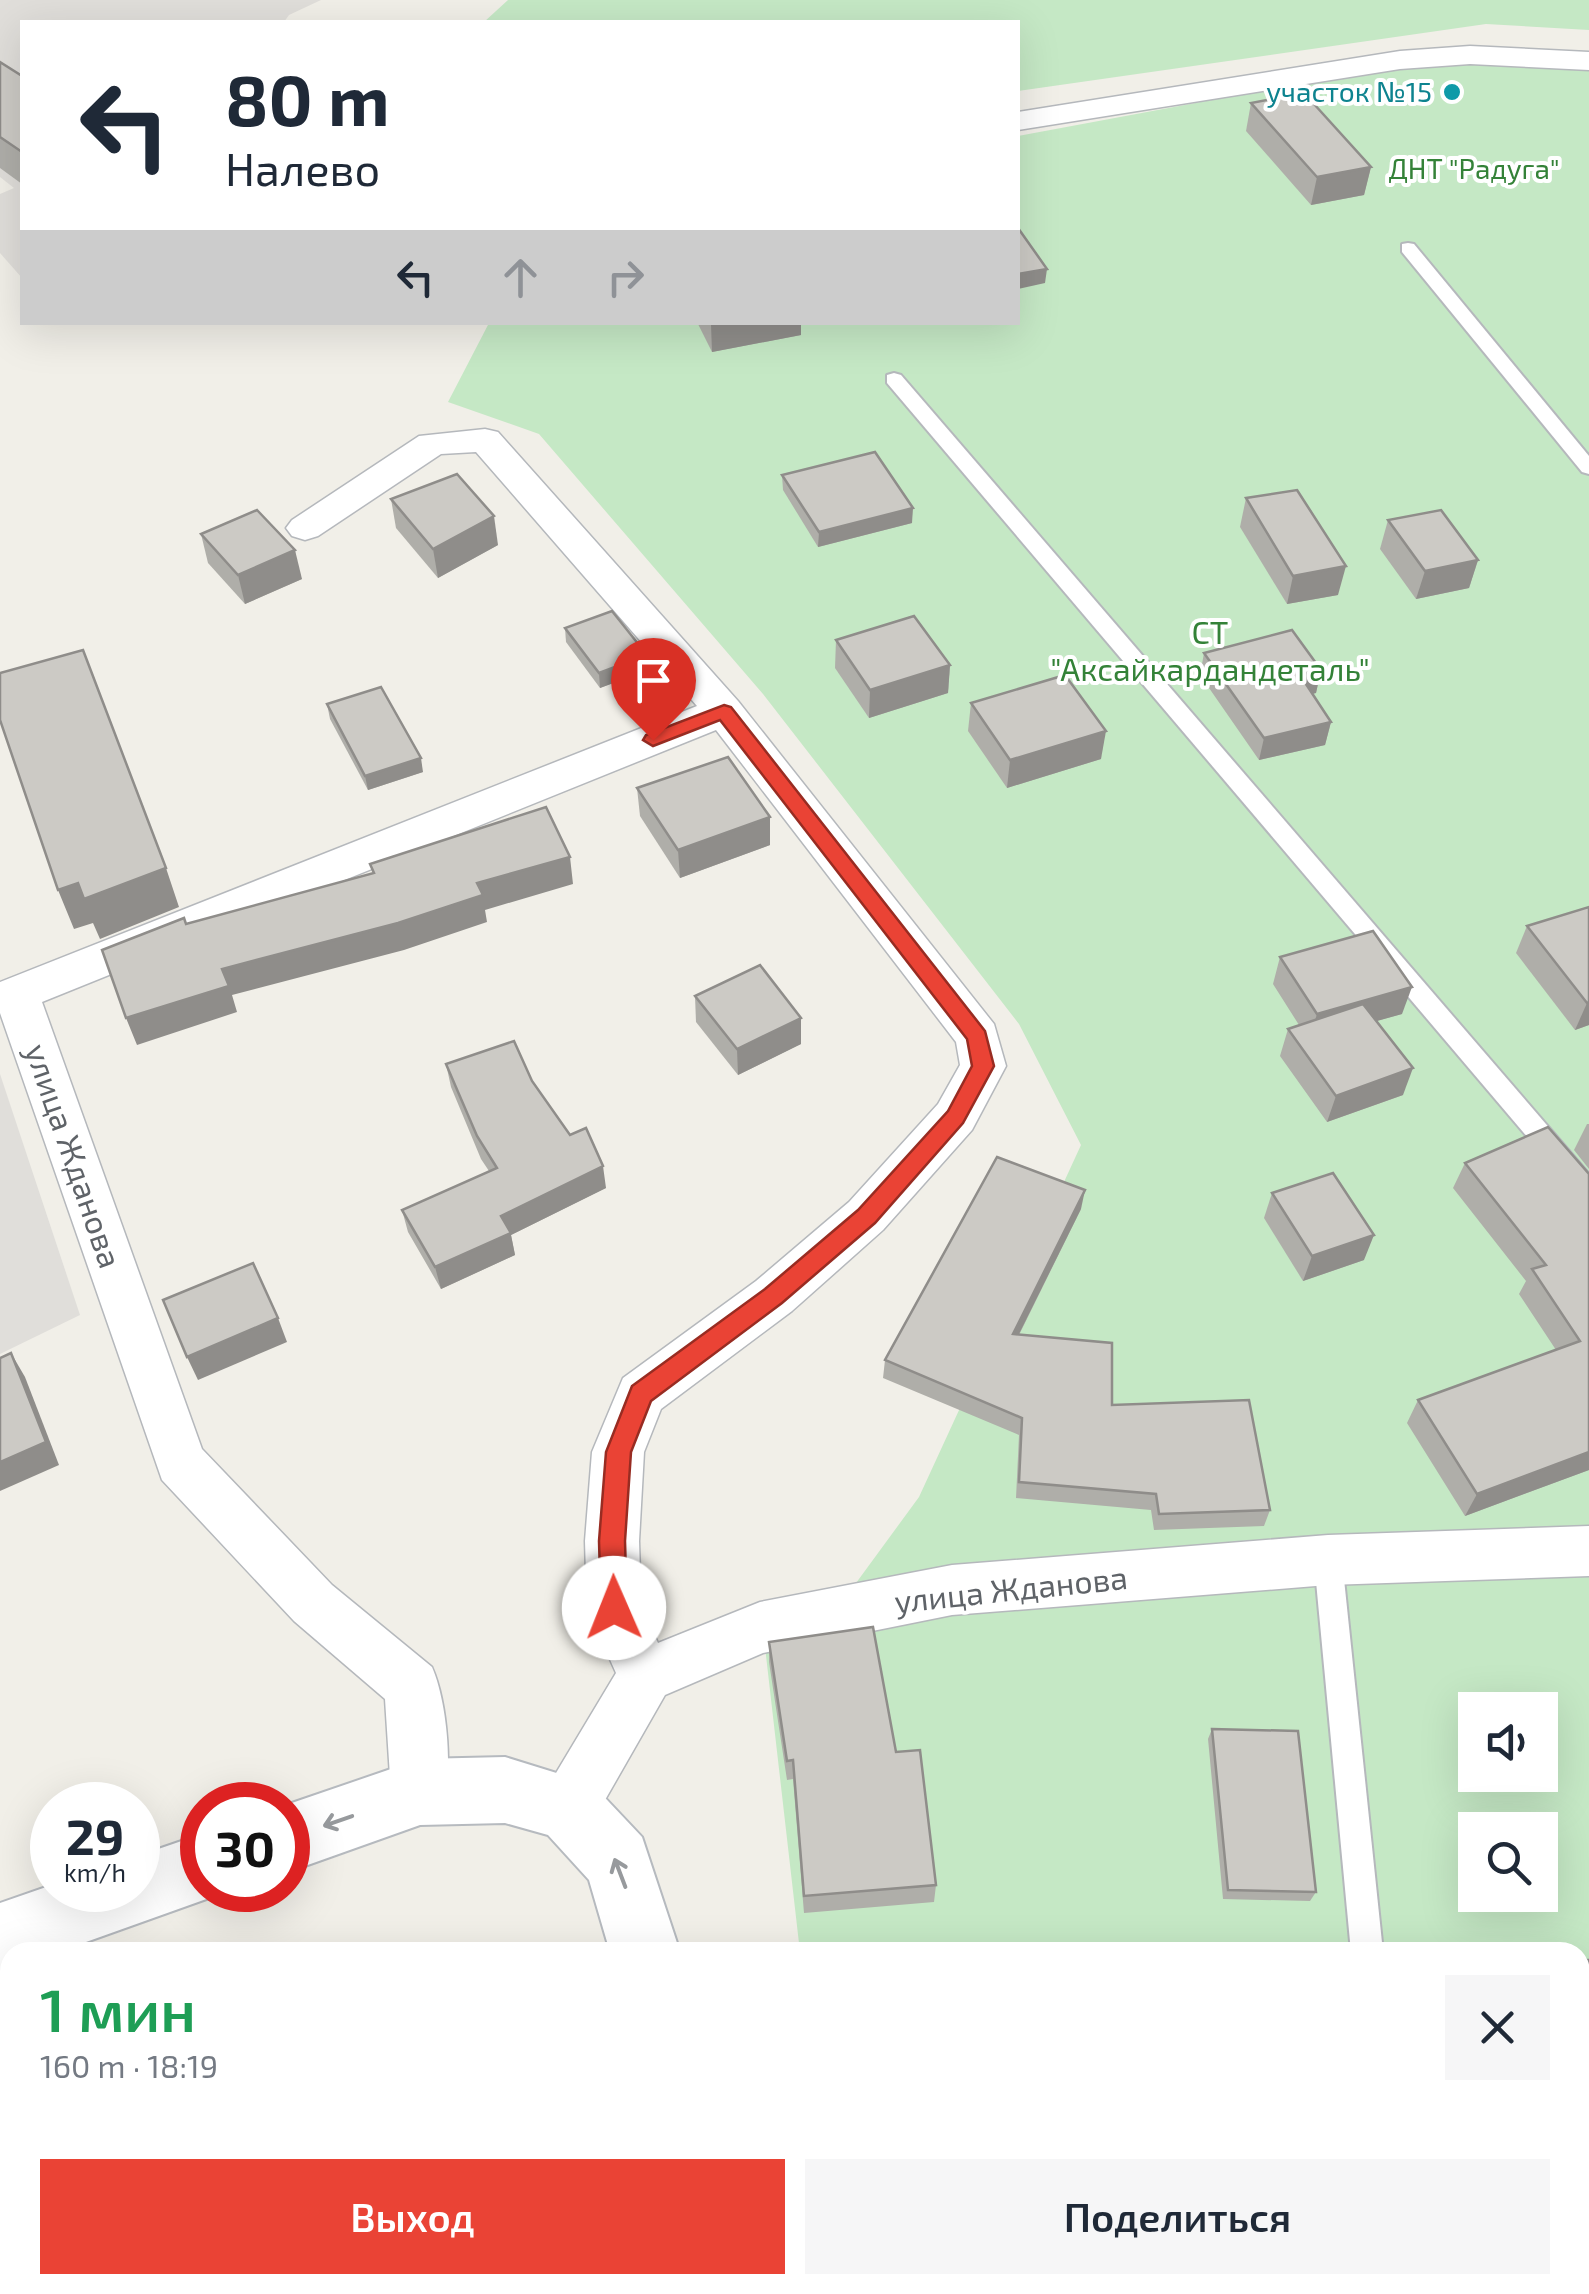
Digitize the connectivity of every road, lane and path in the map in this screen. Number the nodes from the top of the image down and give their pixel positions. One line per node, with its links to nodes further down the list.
1 (1589, 62): 2 (street)
2 (1020, 121)
3 (1408, 248): 5 (lane)
4 (894, 379): 9 (lane)
5 (1589, 468)
6 (305, 528): 7 (street)
7 (724, 711): 8 (street, улица Жданова); 12 (street)
8 (8, 996): 13 (street, улица Жданова)
9 (1589, 1192)
10 (1589, 1551): 11 (street, улица Жданова)
11 (1328, 1560): 12 (street, улица Жданова); 19 (lane)
12 (644, 1676): 14 (street)
13 (420, 1792): 14 (main road); 15 (main road, one-way to 15)
14 (568, 1808): 18 (main road, one-way to 14)
15 (310, 1830)
16 (180, 1876): 17 (main road)
17 (0, 1938)
18 (643, 1942)
19 (1367, 1942)

